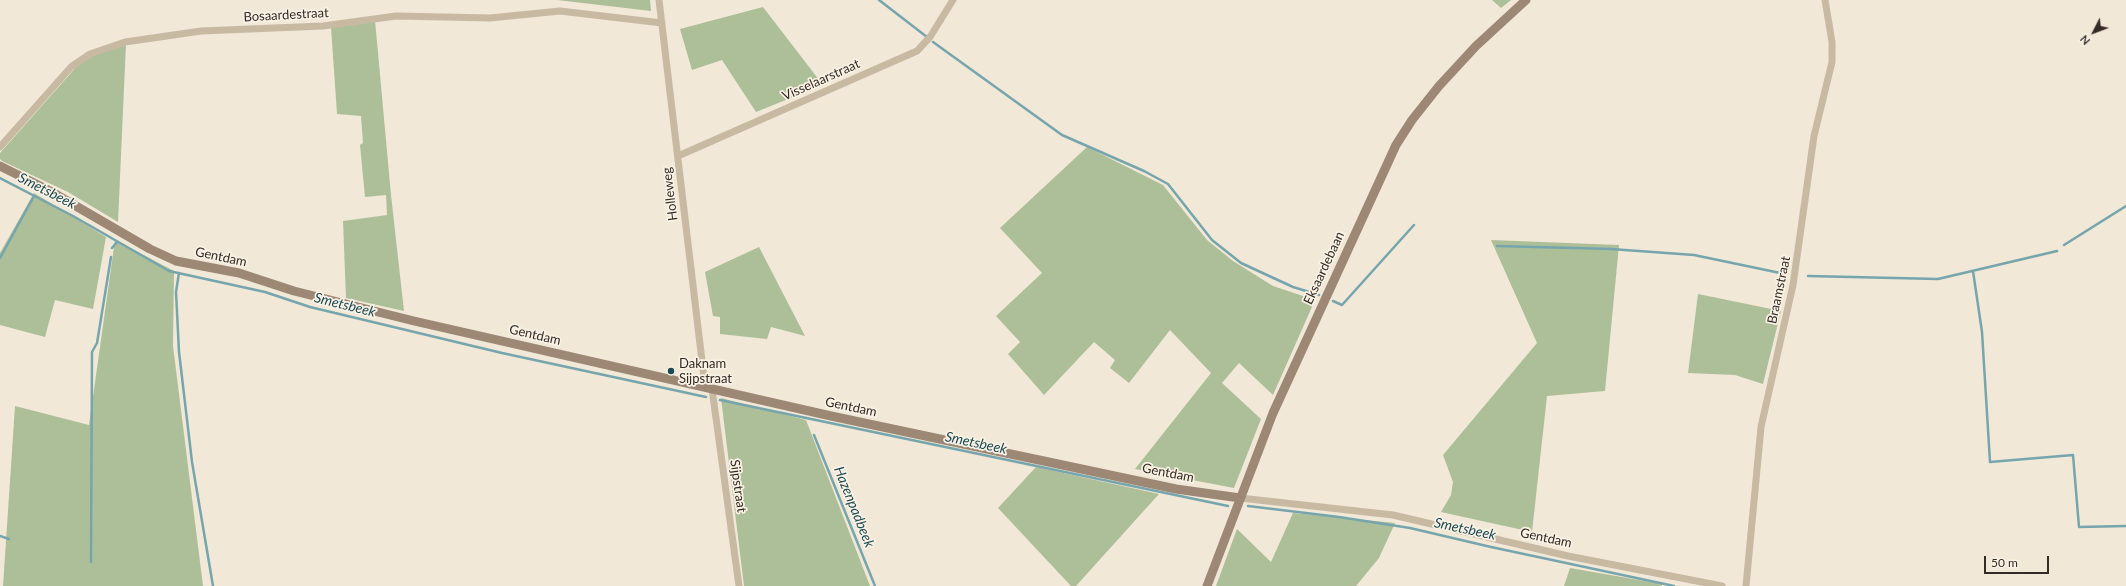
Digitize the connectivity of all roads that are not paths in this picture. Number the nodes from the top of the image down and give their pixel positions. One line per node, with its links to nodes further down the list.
1 (658, 0): 5 (street, Holleweg)
2 (953, 0): 7 (street, Visselaarstraat)
3 (1526, 0): 10 (street, Eksaardebaan)
4 (1825, 0): 14 (street, Braamstraat)
5 (662, 23): 6 (street, Bosaardestraat); 7 (street, Holleweg)
6 (0, 147)
7 (678, 156): 9 (street, Holleweg)
8 (0, 166): 9 (street, Gentdam)
9 (708, 388): 10 (street, Gentdam); 11 (street, Sijpstraat)
10 (1240, 498): 12 (street, Eksaardebaan); 13 (street, Gentdam)
11 (739, 586)
12 (1207, 586)
13 (1722, 586)
14 (1746, 586)

